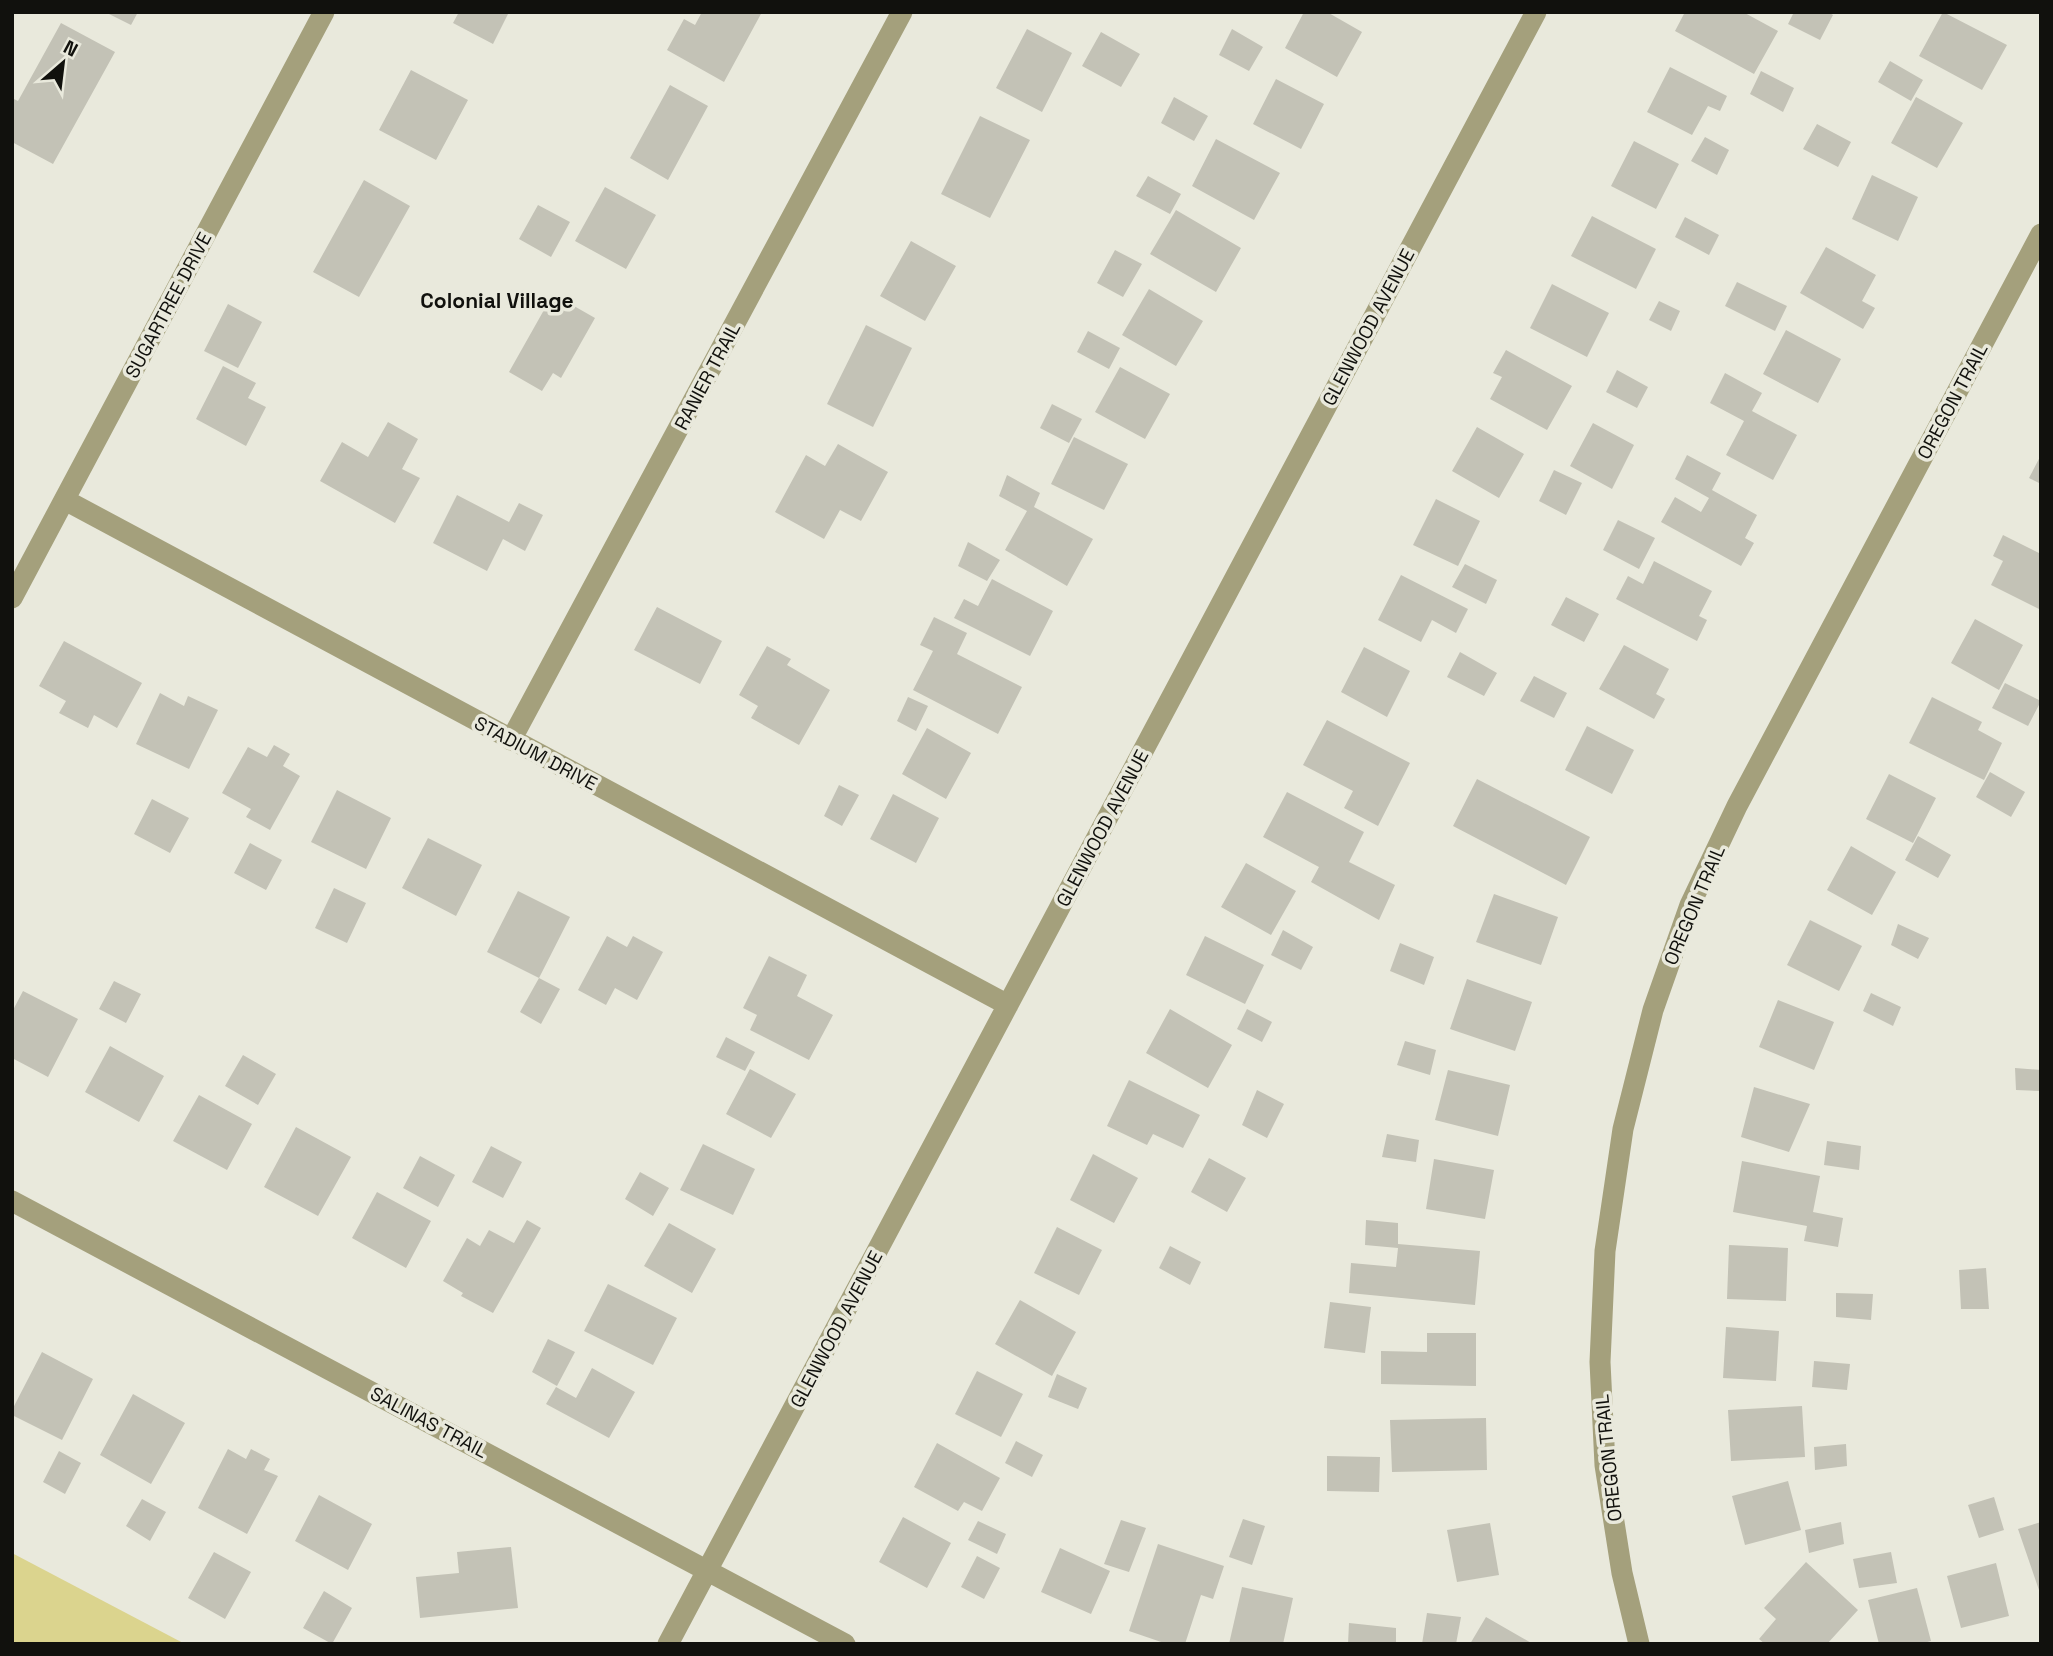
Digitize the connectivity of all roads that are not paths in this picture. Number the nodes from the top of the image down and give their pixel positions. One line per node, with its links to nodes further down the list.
1 (324, 12): 5 (street, SUGARTREE DRIVE)
2 (902, 12): 7 (street, RANIER TRAIL)
3 (1535, 12): 8 (street, GLENWOOD AVENUE)
4 (2041, 234): 13 (street, OREGON TRAIL)
5 (65, 500): 6 (street, SUGARTREE DRIVE); 7 (street, STADIUM DRIVE)
6 (12, 598)
7 (511, 740): 8 (street, STADIUM DRIVE)
8 (1008, 1005): 10 (street, GLENWOOD AVENUE)
9 (12, 1201): 10 (street, SALINAS TRAIL)
10 (707, 1570): 11 (street, GLENWOOD AVENUE); 12 (street, SALINAS TRAIL)
11 (668, 1644)
12 (845, 1644)
13 (1639, 1644)

